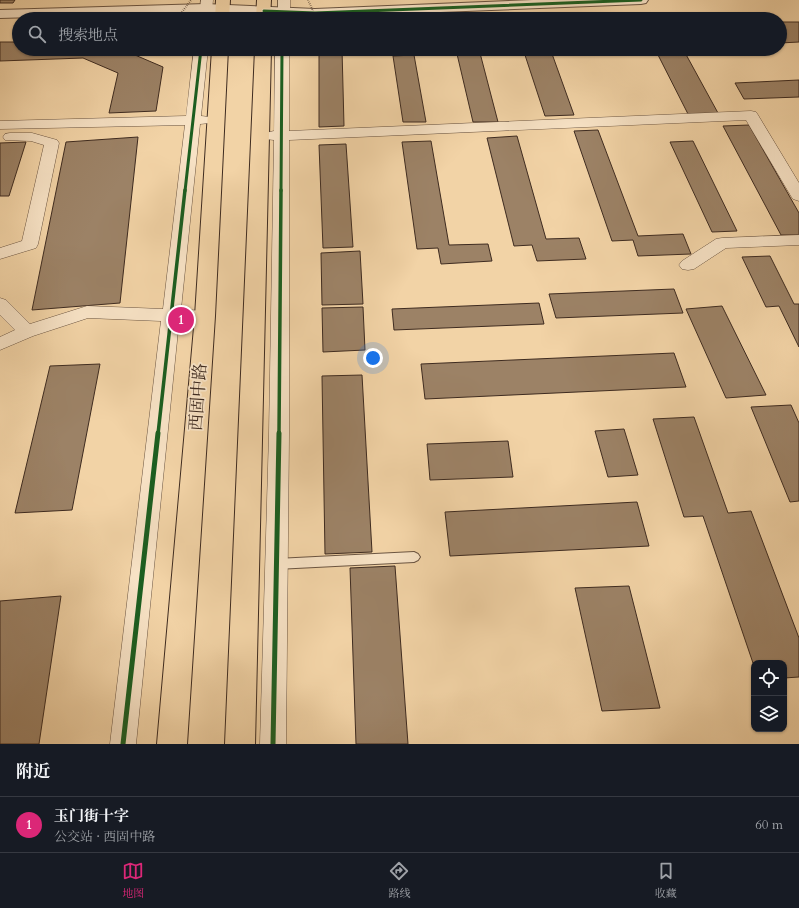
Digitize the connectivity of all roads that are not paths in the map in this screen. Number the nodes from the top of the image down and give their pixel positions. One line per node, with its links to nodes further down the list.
1 (641, 0): 8 (street)
2 (206, 9): 3 (street); 6 (street)
3 (222, 9): 4 (street)
4 (264, 10): 5 (street)
5 (284, 10): 7 (street)
6 (82, 12)
7 (300, 12)
8 (362, 12)
9 (0, 14): 10 (street)
10 (12, 14)
11 (200, 56): 15 (street)
12 (220, 56): 16 (main road, 西固中路)
13 (264, 56): 18 (main road)
14 (281, 56): 18 (street)
15 (193, 120): 16 (street); 17 (street); 25 (street)
16 (216, 120): 26 (main road, 西固中路)
17 (0, 125)
18 (271, 136): 20 (street); 30 (street); 33 (main road)
19 (0, 137): 22 (street)
20 (799, 196)
21 (799, 240): 23 (street)
22 (0, 254)
23 (688, 265)
24 (0, 304): 27 (street)
25 (171, 315): 26 (street); 27 (street); 31 (street)
26 (205, 316): 32 (main road, 西固中路)
27 (27, 332): 28 (street)
28 (0, 344)
29 (414, 557): 30 (lane)
30 (276, 564): 34 (street)
31 (123, 744)
32 (172, 744)
33 (240, 744)
34 (273, 744)

